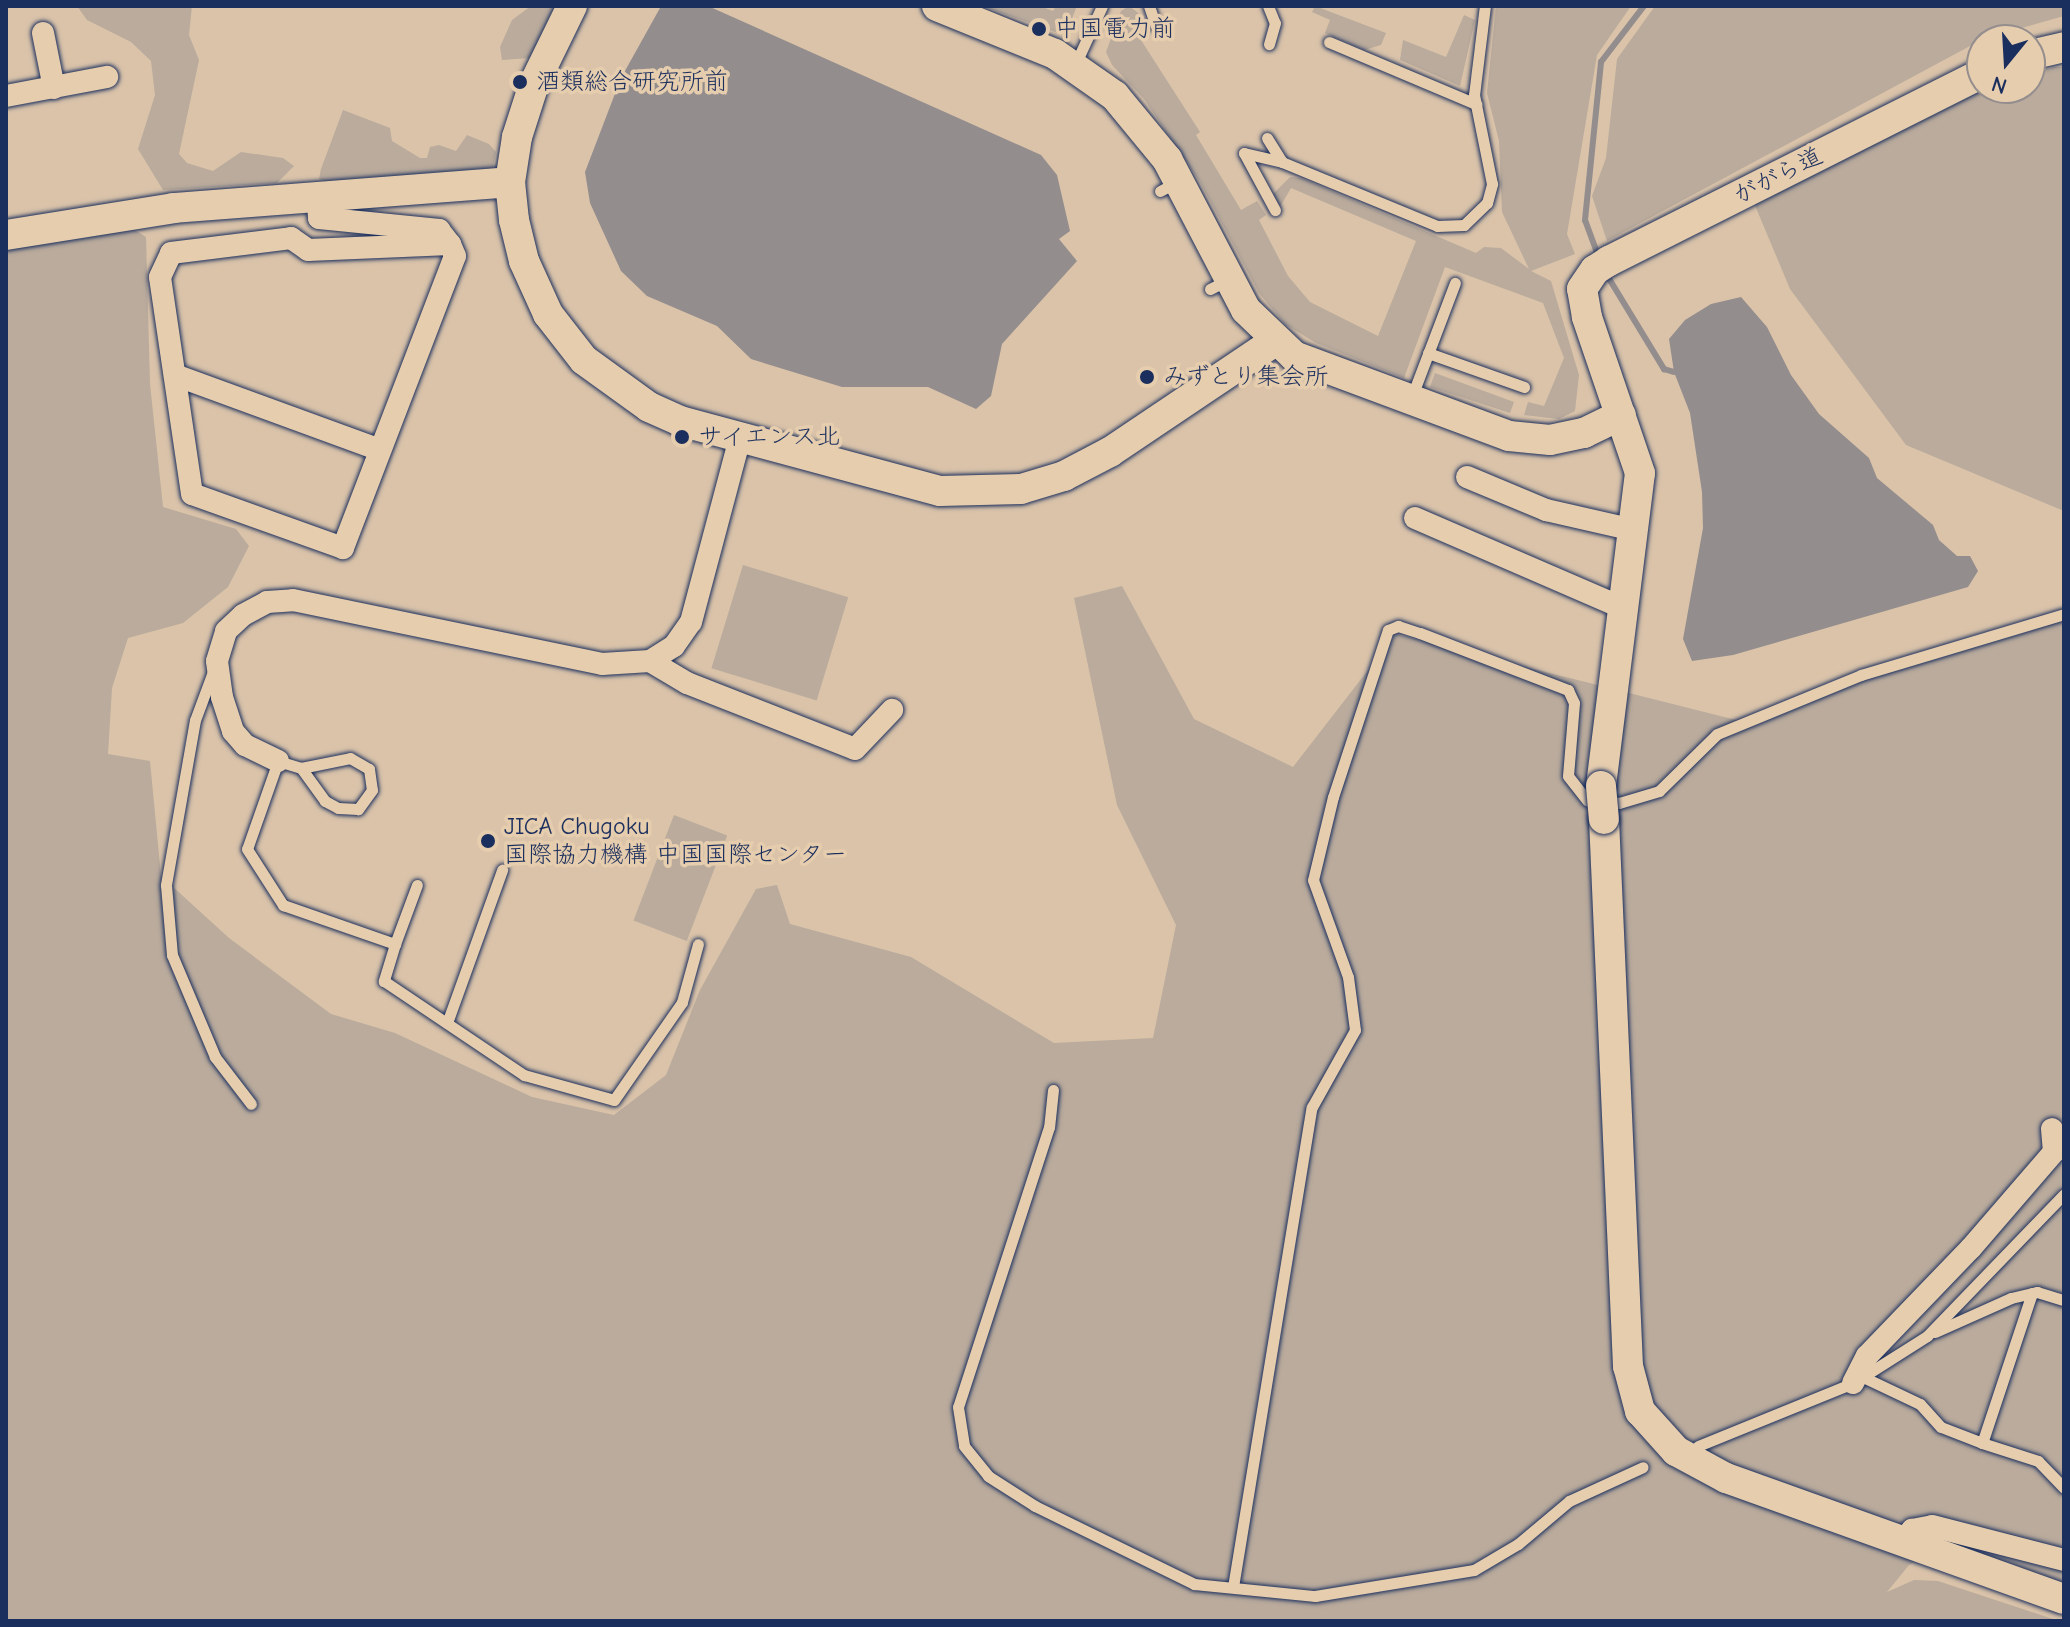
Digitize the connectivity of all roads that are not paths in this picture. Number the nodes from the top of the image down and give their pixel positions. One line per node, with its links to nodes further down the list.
1 (572, 6): 19 (street)
2 (937, 6): 11 (street)
3 (1102, 6): 11 (lane)
4 (1149, 6): 7 (lane)
5 (1268, 6): 10 (lane)
6 (1485, 6): 16 (lane)
7 (1156, 26)
8 (43, 33): 14 (street)
9 (1329, 42): 16 (lane)
10 (1269, 44)
11 (1075, 65): 25 (street)
12 (107, 77): 14 (street)
13 (1966, 81): 30 (street, ががら道)
14 (54, 88): 15 (street)
15 (6, 96)
16 (1476, 104): 18 (lane)
17 (1267, 138): 18 (lane)
18 (1282, 162): 21 (lane)
19 (510, 182): 20 (street); 31 (street)
20 (317, 194): 22 (street); 23 (street)
21 (1275, 210)
22 (6, 235)
23 (450, 244): 27 (street); 32 (street)
24 (1455, 283): 26 (lane)
25 (1275, 341): 29 (street); 31 (street)
26 (1428, 353): 28 (lane); 29 (lane)
27 (175, 375): 32 (street); 32 (street)
28 (1524, 387)
29 (1410, 401): 30 (street)
30 (1621, 415): 35 (street)
31 (740, 438): 39 (street)
32 (380, 450)
33 (1467, 477): 35 (street)
34 (1415, 518): 36 (street)
35 (1634, 530): 36 (street)
36 (1623, 608): 60 (street, bridge)
37 (2064, 614): 62 (lane)
38 (217, 661): 39 (street); 41 (street); 49 (lane)
39 (650, 661): 40 (street)
40 (892, 710)
41 (278, 761): 42 (lane); 45 (lane)
42 (301, 768): 42 (lane)
43 (502, 870): 47 (lane)
44 (417, 885): 45 (lane)
45 (395, 944): 47 (lane)
46 (698, 944): 47 (lane)
47 (447, 1023)
48 (1053, 1090): 62 (lane)
49 (251, 1104)
50 (2052, 1129): 55 (street)
51 (2064, 1194): 54 (lane)
52 (2032, 1293): 53 (lane); 54 (lane); 56 (lane)
53 (2064, 1300)
54 (1927, 1336): 55 (lane)
55 (1858, 1380): 56 (lane); 57 (lane)
56 (1982, 1443): 59 (lane)
57 (1698, 1446)
58 (1643, 1467): 62 (lane)
59 (2064, 1488)
60 (1904, 1541): 61 (street); 63 (street)
61 (2064, 1560)
62 (1233, 1587)
63 (2064, 1599)

